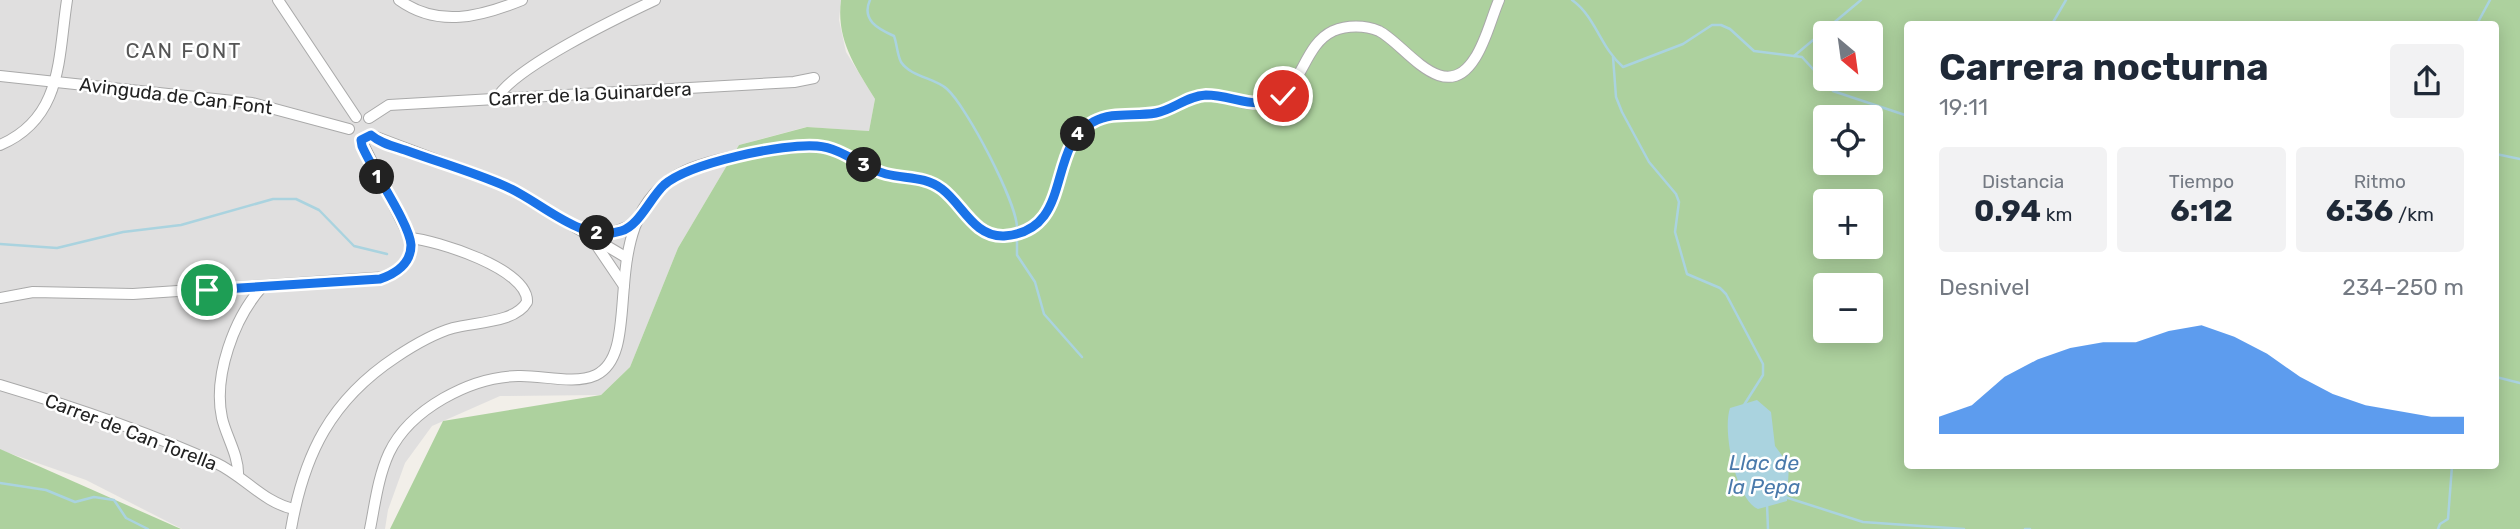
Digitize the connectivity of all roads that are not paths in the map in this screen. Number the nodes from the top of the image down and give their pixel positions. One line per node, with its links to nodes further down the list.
1 (67, 0): 9 (street)
2 (278, 0): 11 (street)
3 (399, 0): 4 (street)
4 (522, 0)
5 (655, 0): 10 (street)
6 (1499, 0): 16 (street)
7 (0, 76): 9 (street, Avinguda de Can Font)
8 (814, 78): 10 (street, Carrer de la Guinardera)
9 (55, 82): 13 (street, Avinguda de Can Font); 15 (street)
10 (496, 100): 12 (street, Carrer de la Guinardera)
11 (356, 117): 12 (street); 13 (street)
12 (369, 118): 14 (street)
13 (349, 130): 14 (street)
14 (366, 138): 17 (street); 18 (street)
15 (0, 145)
16 (634, 224): 17 (street); 19 (street)
17 (580, 229): 19 (street); 20 (street)
18 (410, 238): 21 (street); 25 (street)
19 (627, 258): 20 (street)
20 (624, 286): 27 (street)
21 (262, 287): 22 (street); 24 (street)
22 (0, 298)
23 (0, 385): 24 (street, Carrer de Can Torella)
24 (238, 475): 25 (street, Carrer de Can Torella)
25 (294, 509): 26 (street)
26 (290, 529)
27 (370, 529)

